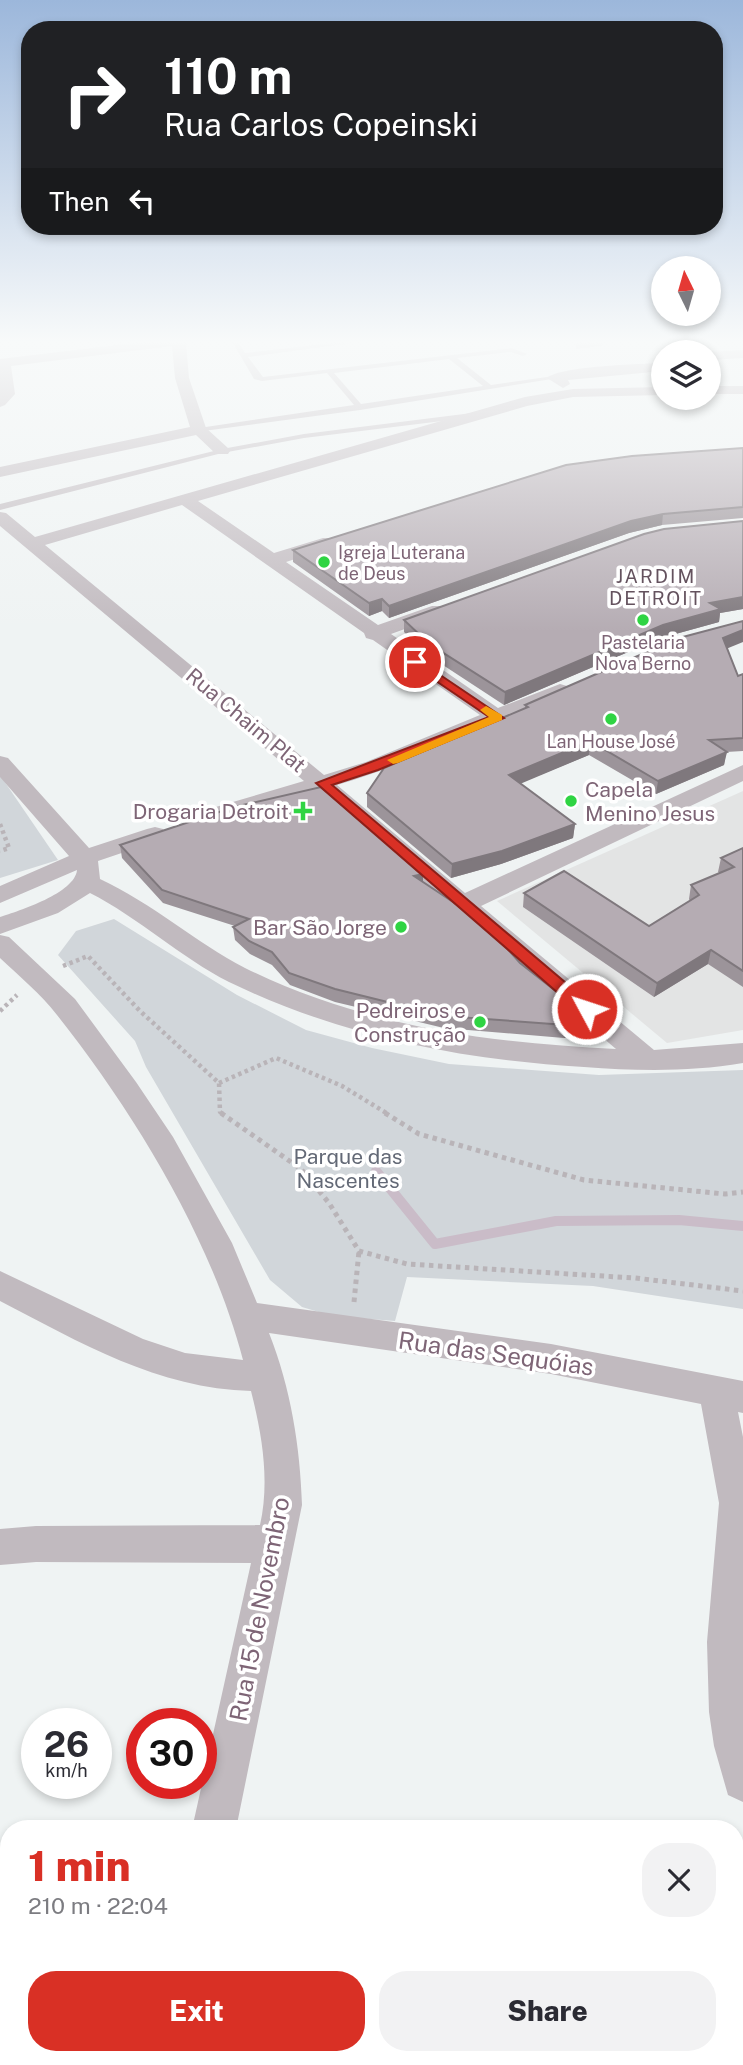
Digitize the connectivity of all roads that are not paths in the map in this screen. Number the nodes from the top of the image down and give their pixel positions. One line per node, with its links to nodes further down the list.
1 (155, 439): 6 (street)
2 (209, 439): 5 (street)
3 (286, 439): 5 (lane)
4 (396, 439): 7 (street)
5 (222, 451): 8 (lane)
6 (0, 472)
7 (184, 499): 11 (street); 12 (street)
8 (0, 507)
9 (0, 517): 11 (street, Rua Chaim Plat)
10 (349, 536): 12 (street)
11 (32, 543): 19 (street, Rua Chaim Plat)
12 (272, 560): 14 (street)
13 (460, 602): 14 (street)
14 (373, 634): 16 (street)
15 (582, 681): 16 (street)
16 (498, 718): 19 (street)
17 (0, 762): 20 (street)
18 (743, 772): 22 (street)
19 (323, 783): 20 (street); 22 (street, Rua Chaim Plat)
20 (86, 870): 21 (street); 23 (street); 26 (street)
21 (5, 895)
22 (462, 905): 26 (street, Rua Chaim Plat)
23 (12, 922): 24 (street)
24 (18, 959): 28 (street, Rua 15 de Novembro)
25 (743, 1053): 26 (street)
26 (649, 1061)
27 (0, 1285): 29 (street)
28 (247, 1316): 29 (street, Rua 15 de Novembro); 30 (street, Rua das Sequóias)
29 (263, 1376): 32 (street, Rua 15 de Novembro)
30 (730, 1394): 31 (street)
31 (740, 1496): 34 (street)
32 (274, 1542): 33 (street); 35 (street, Rua 15 de Novembro)
33 (0, 1547)
34 (743, 1780)
35 (216, 1820)

